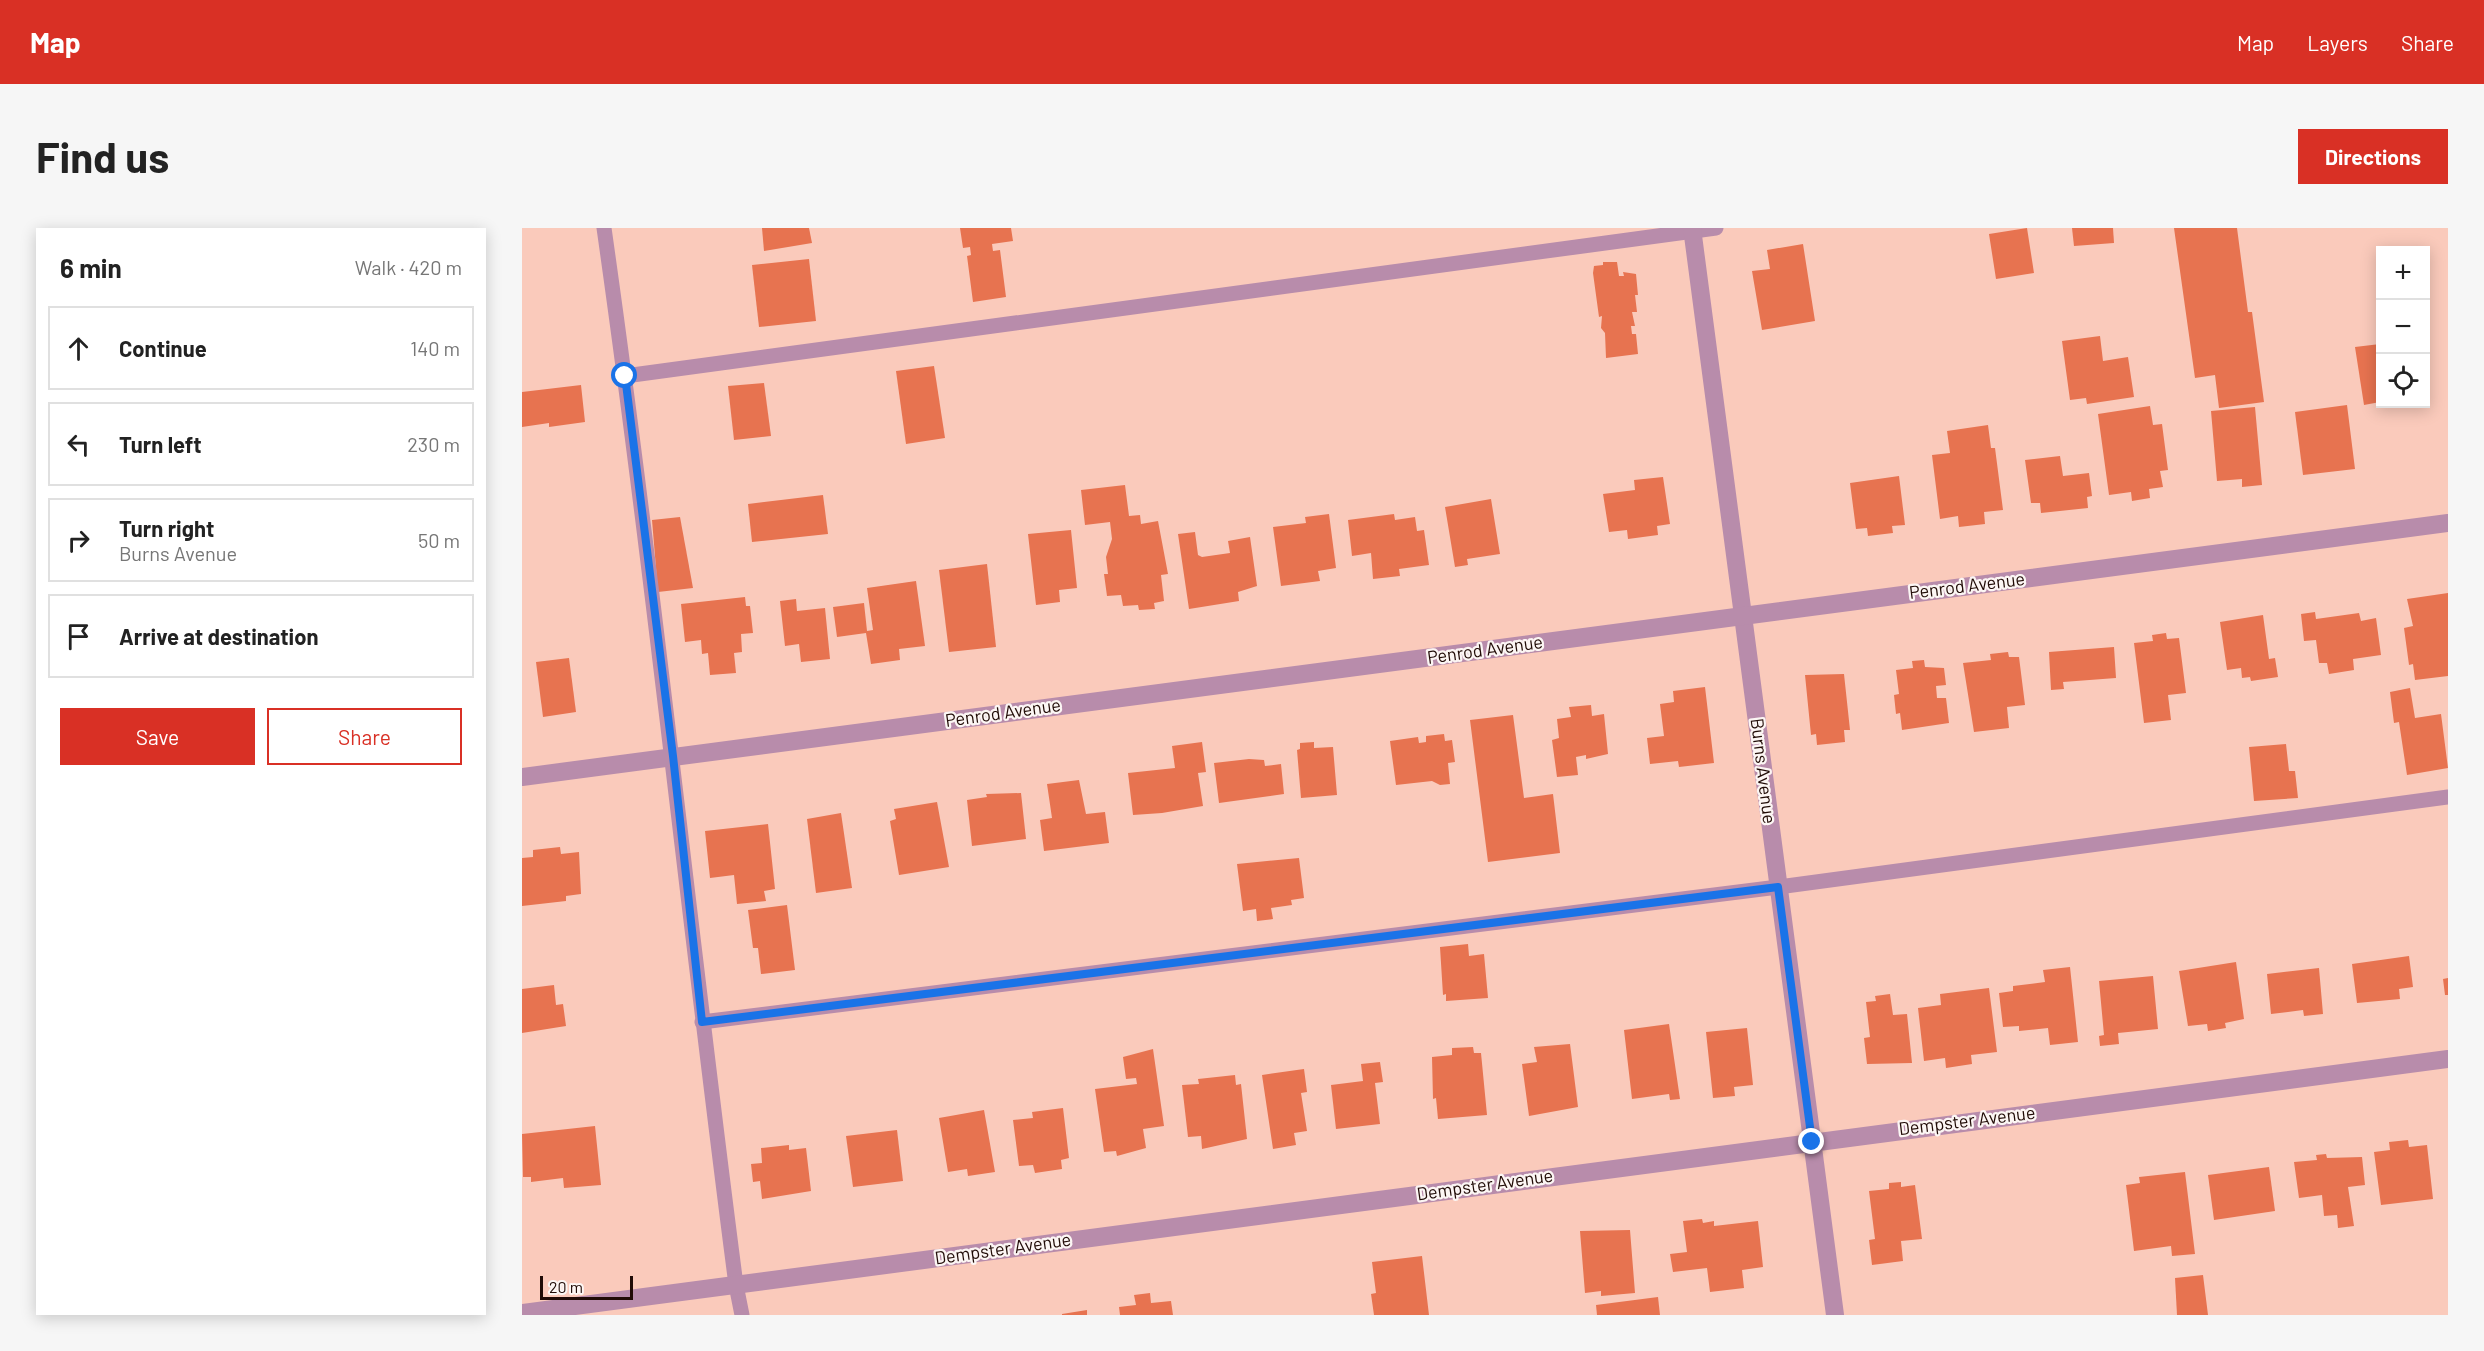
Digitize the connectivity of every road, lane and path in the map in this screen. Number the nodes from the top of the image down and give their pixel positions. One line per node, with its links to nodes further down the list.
1 (604, 228): 4 (lane)
2 (1716, 228): 3 (lane)
3 (1692, 230): 4 (lane); 6 (street, Burns Avenue)
4 (625, 376): 7 (lane)
5 (2448, 523): 6 (street, Penrod Avenue)
6 (1743, 616): 7 (street, Penrod Avenue); 10 (street, Burns Avenue)
7 (673, 756): 8 (street, Penrod Avenue); 11 (lane)
8 (522, 777)
9 (2448, 797): 10 (lane)
10 (1778, 887): 11 (lane); 13 (street, Burns Avenue)
11 (702, 1022): 14 (lane)
12 (2448, 1059): 13 (street, Dempster Avenue)
13 (1812, 1142): 14 (street, Dempster Avenue); 17 (street, Burns Avenue)
14 (736, 1285): 15 (street, Dempster Avenue); 16 (lane)
15 (522, 1313)
16 (742, 1315)
17 (1835, 1315)

